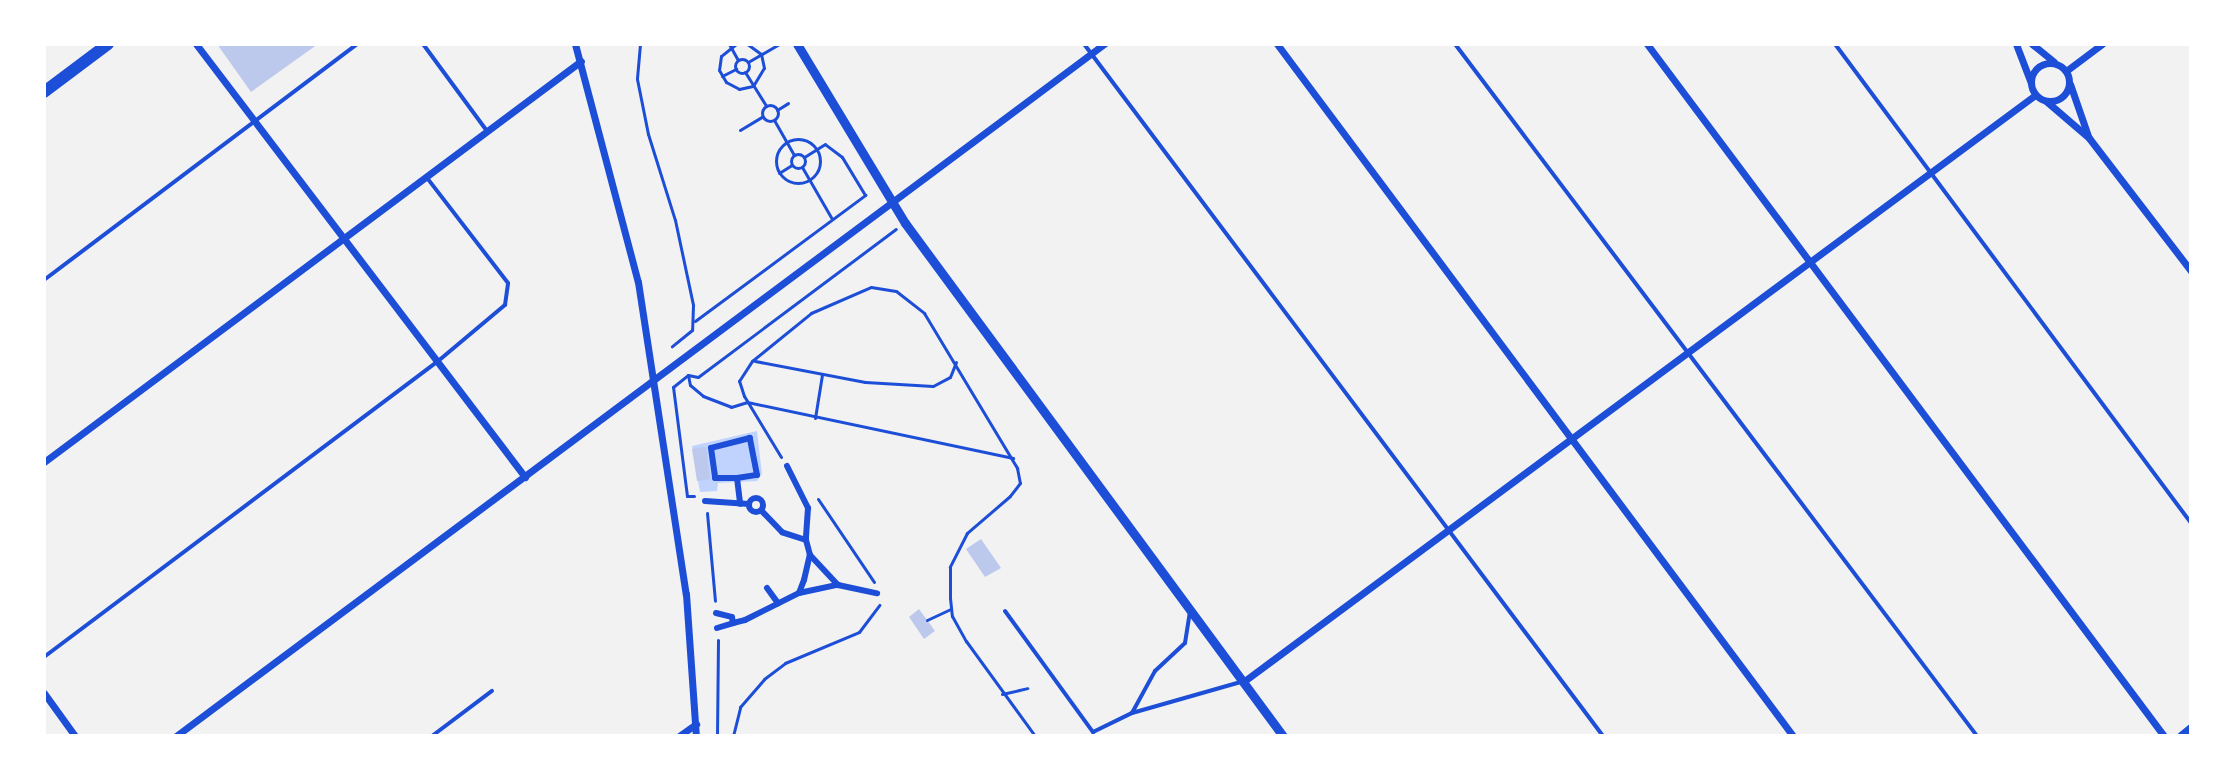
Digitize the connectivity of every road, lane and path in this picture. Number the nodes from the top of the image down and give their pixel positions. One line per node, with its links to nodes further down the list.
1 (108, 44): 34 (main road)
2 (196, 44): 42 (street)
3 (357, 44): 42 (lane)
4 (423, 44): 44 (lane)
5 (575, 44): 24 (street)
6 (640, 44): 63 (path)
7 (736, 44): 20 (path)
8 (747, 44): 21 (path)
9 (779, 44): 21 (path)
10 (797, 44): 56 (street)
11 (1084, 44): 22 (lane)
12 (1104, 44): 22 (street)
13 (1277, 44): 74 (street)
14 (1455, 44): 65 (lane)
15 (1647, 44): 60 (street)
16 (1835, 44): 52 (lane)
17 (2016, 44): 31 (street)
18 (2032, 44): 26 (street)
19 (2102, 44): 28 (street)
20 (730, 45): 23 (path); 30 (path)
21 (761, 54): 25 (path); 33 (path)
22 (1091, 54): 56 (street); 86 (lane)
23 (738, 60): 25 (path); 27 (path)
24 (581, 61): 44 (street); 71 (street)
25 (747, 63): 29 (path)
26 (2056, 64): 28 (street); 31 (street)
27 (736, 69): 29 (path); 30 (path)
28 (2066, 71): 32 (street)
29 (745, 72): 33 (path)
30 (722, 76): 33 (path)
31 (2031, 83): 35 (street)
32 (2069, 84): 36 (street); 45 (street)
33 (753, 86): 38 (path)
34 (44, 92)
35 (2035, 95): 36 (street); 52 (street)
36 (2046, 101): 45 (street)
37 (788, 103): 39 (path)
38 (766, 106): 39 (path); 40 (path)
39 (777, 110): 41 (path)
40 (762, 117): 41 (path); 43 (path)
41 (774, 120): 46 (path)
42 (253, 122): 59 (street); 62 (lane)
43 (740, 130)
44 (487, 131): 54 (street)
45 (2089, 138): 61 (street)
46 (786, 142): 47 (path); 48 (path); 53 (path)
47 (817, 149): 49 (path); 55 (path); 57 (path)
48 (794, 155): 49 (path); 50 (path)
49 (804, 157): 51 (path)
50 (792, 165): 51 (path); 53 (path)
51 (802, 167): 55 (path)
52 (1931, 172): 60 (street); 85 (lane)
53 (779, 173): 55 (path)
54 (425, 176): 59 (street); 67 (lane)
55 (810, 180): 57 (path)
56 (893, 203): 71 (street); 95 (street)
57 (832, 220): 63 (path)
58 (896, 229): 69 (path)
59 (343, 237): 67 (street); 76 (street)
60 (1811, 262): 65 (street); 122 (street)
61 (2191, 271)
62 (44, 280)
63 (695, 321): 64 (path)
64 (672, 346)
65 (1689, 351): 74 (street); 121 (lane)
66 (752, 361): 68 (path); 70 (path); 72 (path)
67 (437, 362): 78 (street); 101 (lane)
68 (956, 362): 70 (path); 75 (path)
69 (688, 375): 72 (path); 81 (path)
70 (822, 375): 73 (path)
71 (656, 383): 78 (street); 108 (street)
72 (747, 402): 73 (path); 77 (path)
73 (815, 419): 75 (path)
74 (1573, 438): 86 (street); 120 (street)
75 (1013, 458): 94 (path)
76 (44, 462)
77 (787, 466): 87 (street)
78 (525, 477): 111 (street)
79 (737, 478): 79 (street); 82 (street)
80 (814, 496): 92 (path)
81 (705, 501): 82 (street); 97 (path)
82 (740, 504): 83 (street)
83 (749, 504): 84 (street); 84 (street)
84 (761, 510): 87 (street)
85 (2191, 523)
86 (1446, 530): 102 (street); 119 (lane)
87 (806, 540): 88 (street)
88 (810, 555): 89 (street); 91 (street)
89 (838, 585): 91 (street); 92 (street)
90 (767, 588): 93 (street)
91 (799, 593): 93 (street)
92 (877, 593): 116 (path)
93 (778, 603): 99 (street)
94 (951, 609): 98 (path); 106 (path)
95 (1190, 610): 102 (street); 107 (lane)
96 (1005, 611): 107 (lane)
97 (716, 613): 99 (street)
98 (927, 620)
99 (733, 623): 100 (street)
100 (717, 628): 115 (path)
101 (44, 657)
102 (1243, 682): 107 (lane); 118 (street)
103 (1027, 688): 106 (path)
104 (492, 691): 112 (lane)
105 (44, 693): 110 (street)
106 (1002, 694): 117 (path)
107 (1132, 713)
108 (696, 724): 113 (street); 114 (street)
109 (2191, 728): 123 (street)
110 (75, 736)
111 (176, 736)
112 (432, 736)
113 (679, 736)
114 (696, 736)
115 (717, 736)
116 (733, 736)
117 (1035, 736)
118 (1283, 736)
119 (1603, 736)
120 (1793, 736)
121 (1977, 736)
122 (2164, 736)
123 (2181, 736)

